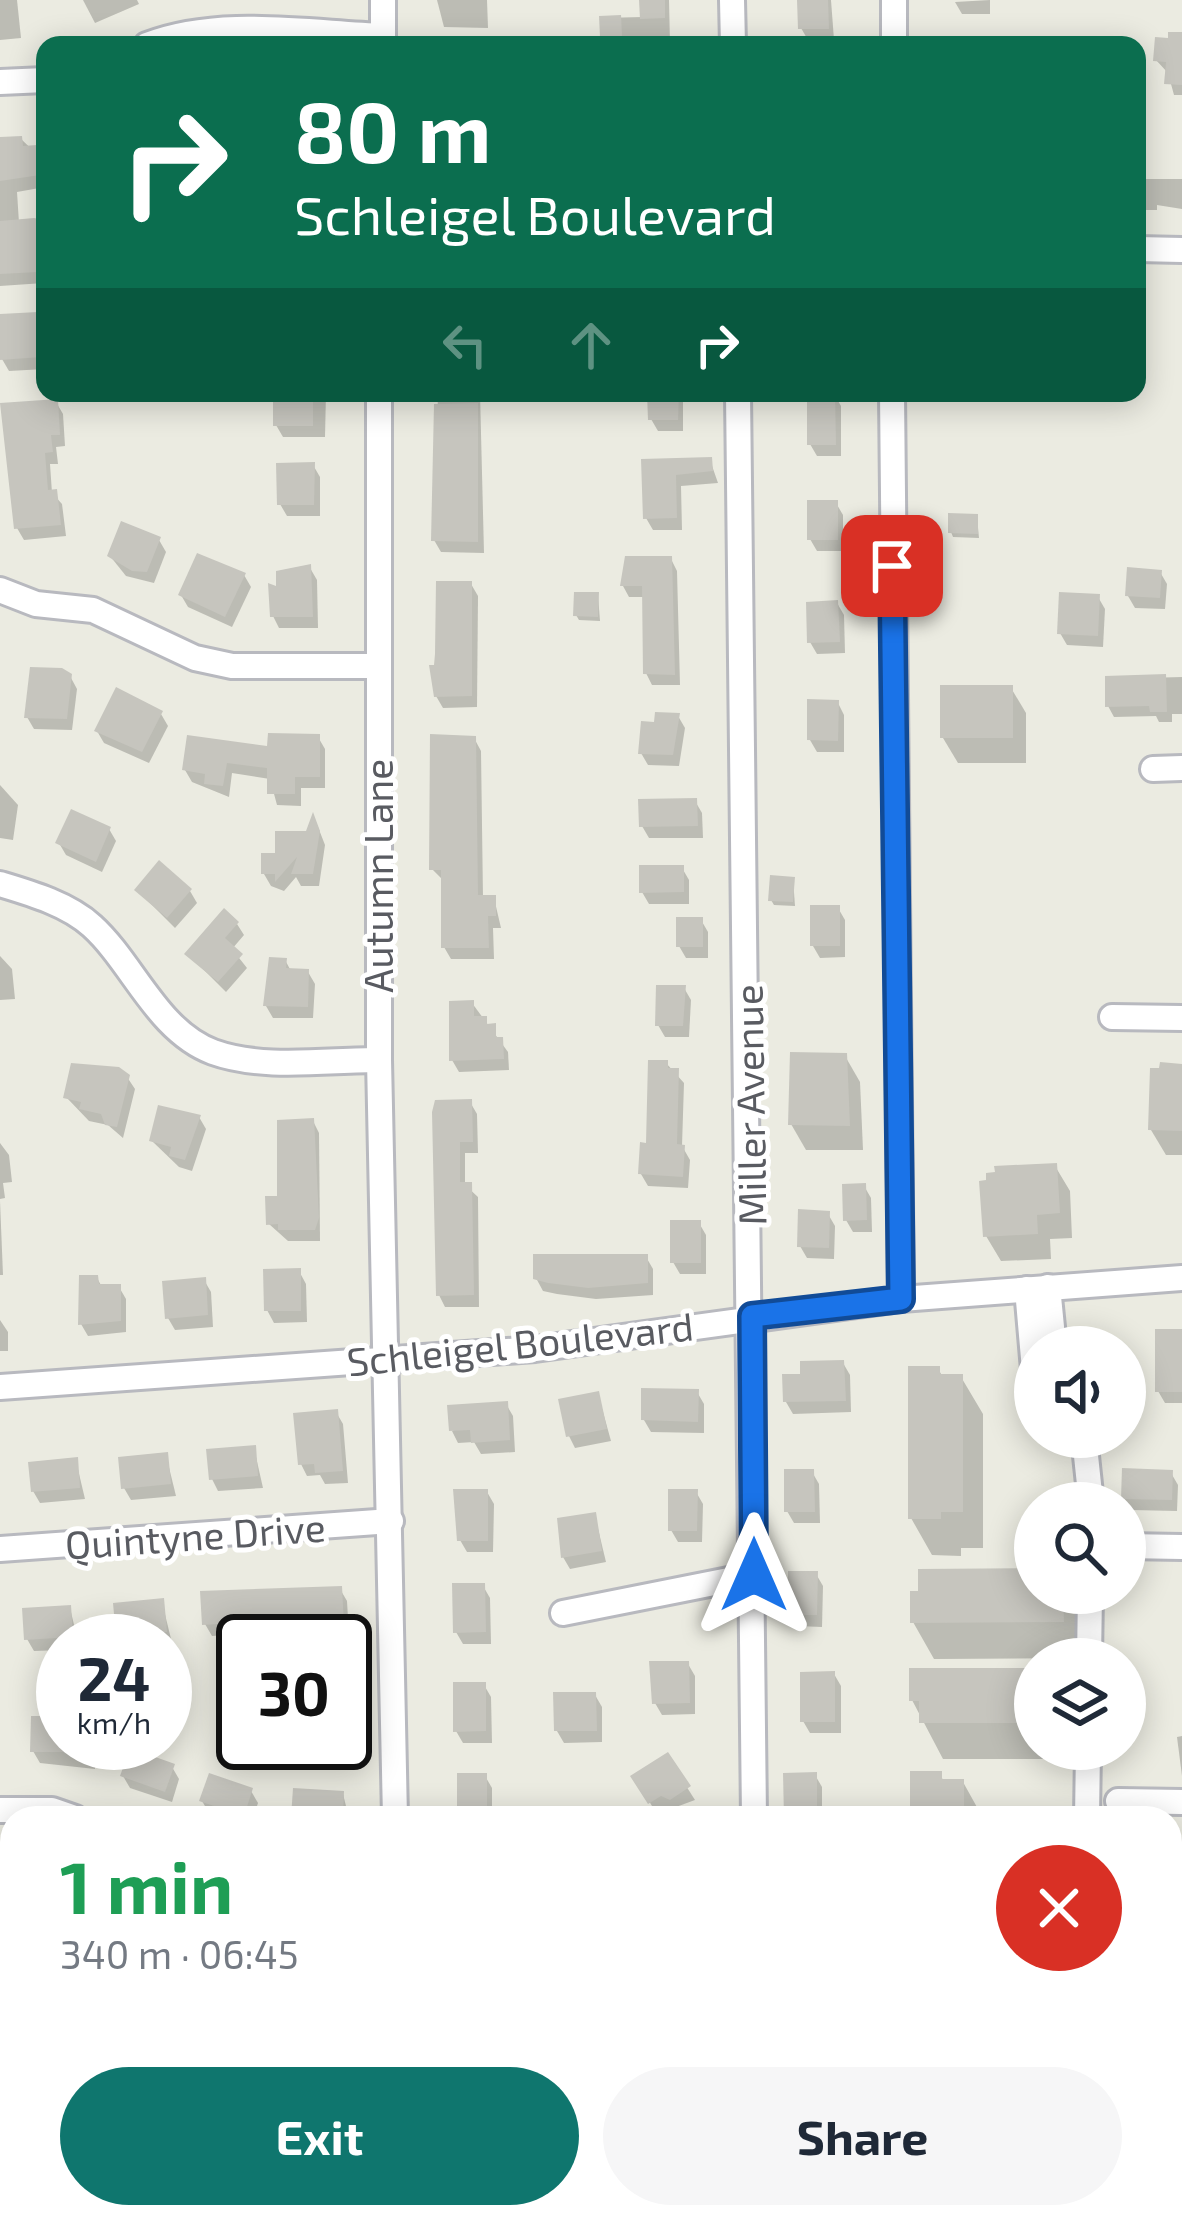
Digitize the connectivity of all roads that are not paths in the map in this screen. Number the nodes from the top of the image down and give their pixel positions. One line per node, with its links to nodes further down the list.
1 (383, 0): 6 (street)
2 (732, 0): 7 (street)
3 (894, 0): 8 (street)
4 (171, 36): 5 (street)
5 (308, 36)
6 (383, 36)
7 (733, 36)
8 (894, 36)
9 (36, 80): 10 (street)
10 (0, 82)
11 (1146, 249): 12 (street)
12 (1182, 250)
13 (379, 402): 17 (street, Autumn Lane)
14 (738, 402): 27 (street, Miller Avenue)
15 (892, 402): 26 (street)
16 (0, 590): 17 (street)
17 (375, 666): 23 (street, Autumn Lane)
18 (1182, 768): 19 (street)
19 (1153, 769)
20 (0, 884): 23 (street)
21 (1112, 1017): 22 (street)
22 (1182, 1018)
23 (379, 1060): 30 (street, Autumn Lane)
24 (1182, 1278): 25 (street, Schleigel Boulevard)
25 (1038, 1288): 26 (street, Schleigel Boulevard); 28 (street); 29 (street)
26 (901, 1299): 27 (street, Schleigel Boulevard)
27 (752, 1316): 30 (street, Schleigel Boulevard); 36 (street, Miller Avenue)
28 (1037, 1326)
29 (1048, 1326)
30 (383, 1359): 31 (street, Schleigel Boulevard); 32 (street, Autumn Lane)
31 (0, 1387)
32 (391, 1521): 35 (street, Quintyne Drive); 41 (street, Autumn Lane)
33 (1146, 1546): 34 (street)
34 (1182, 1547)
35 (0, 1549)
36 (754, 1575): 37 (street); 42 (street, Miller Avenue)
37 (563, 1613)
38 (1088, 1770): 43 (street)
39 (1118, 1802): 40 (street)
40 (1182, 1802)
41 (395, 1806)
42 (754, 1806)
43 (1087, 1806)

